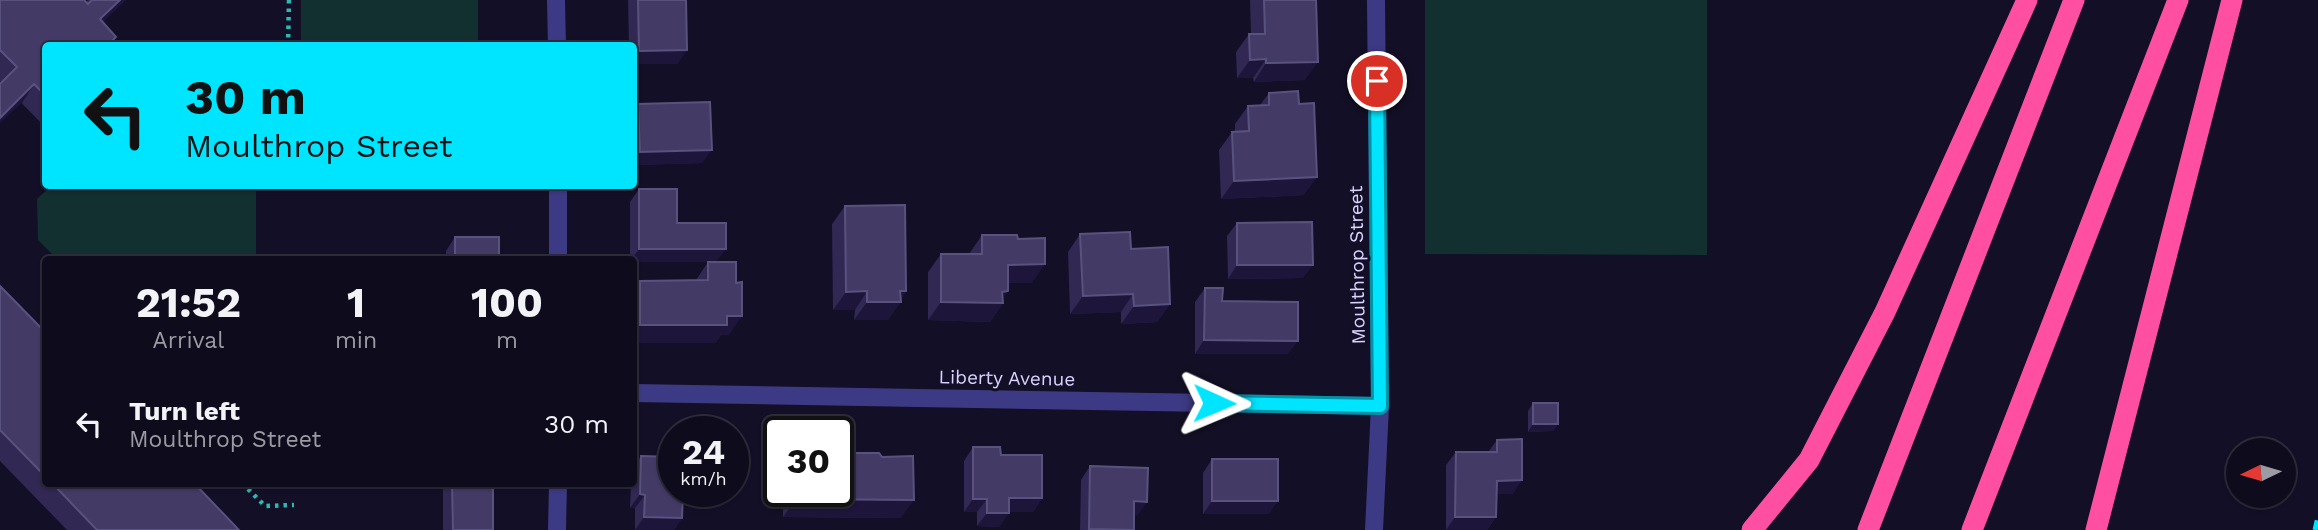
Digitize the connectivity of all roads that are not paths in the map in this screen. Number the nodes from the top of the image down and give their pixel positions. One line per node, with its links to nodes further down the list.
1 (556, 0): 7 (street)
2 (1376, 0): 11 (street, Moulthrop Street)
3 (2027, 0): 15 (highway)
4 (2074, 0): 16 (highway)
5 (2178, 0): 17 (highway)
6 (2232, 0): 18 (highway)
7 (557, 42)
8 (558, 189): 9 (street)
9 (558, 256)
10 (637, 393): 11 (street, Liberty Avenue)
11 (1380, 406): 14 (street, Moulthrop Street)
12 (558, 487): 13 (street)
13 (557, 530)
14 (1374, 530)
15 (1752, 530)
16 (1868, 530)
17 (1972, 530)
18 (2096, 530)

